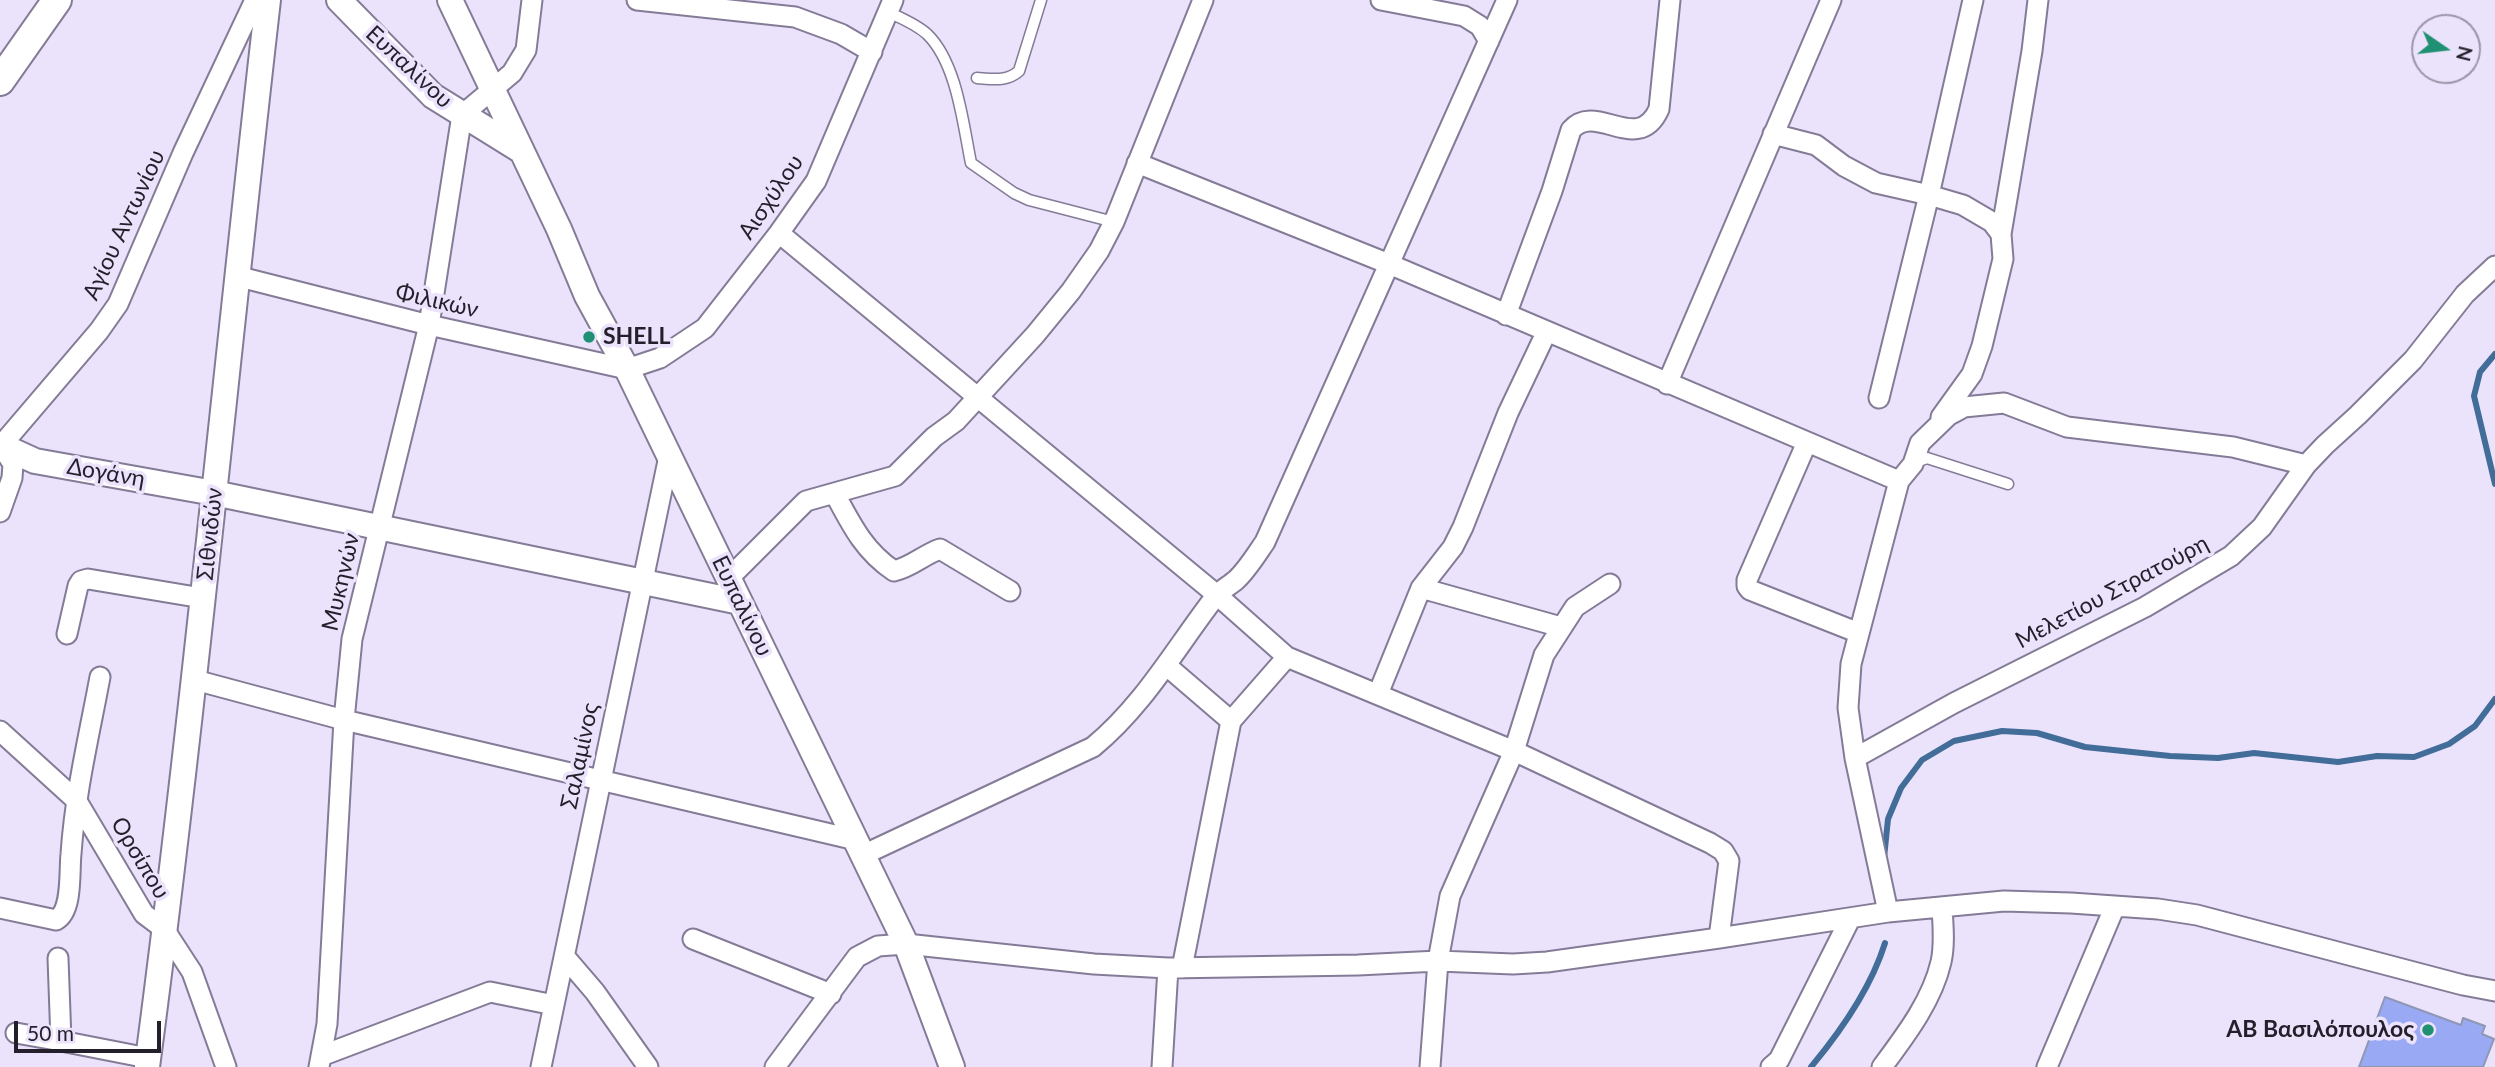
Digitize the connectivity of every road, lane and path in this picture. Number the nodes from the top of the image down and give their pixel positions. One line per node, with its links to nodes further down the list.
1 (57, 0): 20 (main road)
2 (255, 0): 42 (street, Αγίου Αντωνίου)
3 (268, 0): 32 (street, Σιθνιδών)
4 (339, 0): 22 (street, Ευπαλίνου)
5 (450, 0): 21 (street, Ευπαλίνου)
6 (532, 0): 21 (street)
7 (637, 0): 18 (street)
8 (1041, 0): 19 (lane)
9 (1203, 0): 25 (street)
10 (1381, 0): 17 (street)
11 (1507, 0): 17 (street)
12 (1670, 0): 33 (street)
13 (1831, 0): 23 (street)
14 (1973, 0): 26 (street)
15 (2038, 0): 29 (street)
16 (891, 6): 18 (street, Αισχύλου); 27 (lane)
17 (1489, 41): 30 (street)
18 (872, 52): 28 (street, Αισχύλου)
19 (977, 78)
20 (0, 81)
21 (494, 90): 22 (street); 24 (street, Ευπαλίνου)
22 (462, 116): 24 (street, Ευπαλίνου); 34 (street, Μυκηνών)
23 (1773, 134): 26 (street); 37 (street)
24 (520, 150): 36 (street, Ευπαλίνου)
25 (1137, 163): 27 (street); 30 (street)
26 (1929, 195): 29 (street); 39 (street)
27 (1114, 222): 38 (street)
28 (779, 233): 36 (street, Αισχύλου); 38 (street)
29 (2001, 234): 40 (street)
30 (1388, 264): 33 (street); 57 (street)
31 (2495, 265): 45 (street, Μελετίου Στρατούρη)
32 (236, 276): 34 (street, Φιλικών); 48 (street, Σιθνιδών)
33 (1506, 316): 35 (street)
34 (429, 325): 36 (street, Φιλικών); 51 (street, Μυκηνών)
35 (1546, 333): 37 (street); 55 (street)
36 (627, 369): 43 (street, Ευπαλίνου)
37 (1667, 384): 41 (street)
38 (977, 398): 49 (street); 57 (street)
39 (1879, 398)
40 (1932, 429): 44 (street); 45 (street)
41 (1807, 442): 46 (street); 61 (street)
42 (0, 446): 48 (street, Δογάνη); 50 (street)
43 (669, 456): 52 (street, Ευπαλίνου); 53 (street, Σαλαμίνος)
44 (1913, 464): 46 (street); 47 (lane)
45 (2306, 465): 72 (street, Μελετίου Στρατούρη)
46 (1899, 481): 61 (street)
47 (2008, 484)
48 (214, 493): 51 (street, Δογάνη); 58 (street, Σιθνιδών)
49 (835, 494): 52 (street); 56 (street)
50 (0, 512)
51 (380, 526): 53 (street, Δογάνη); 68 (street, Μυκηνών)
52 (729, 578): 59 (street, Ευπαλίνου)
53 (642, 583): 59 (street, Δογάνη); 73 (street, Σαλαμίνος)
54 (1610, 584): 60 (street)
55 (1421, 588): 60 (street); 67 (street)
56 (1010, 592)
57 (1217, 595): 63 (street); 64 (street)
58 (202, 598): 62 (street); 66 (street, Σιθνιδών)
59 (740, 602): 75 (street, Ευπαλίνου)
60 (1561, 627): 71 (street)
61 (1859, 633): 72 (street)
62 (67, 634)
63 (1287, 656): 67 (street); 69 (street)
64 (1167, 666): 69 (street); 75 (street)
65 (100, 677): 74 (street)
66 (195, 680): 68 (street); 81 (street, Σιθνιδών)
67 (1378, 694): 71 (street)
68 (344, 720): 73 (street); 94 (street, Μυκηνών)
69 (1231, 720): 88 (street)
70 (0, 731): 74 (street, Ορσίπου)
71 (1514, 751): 83 (street); 87 (street)
72 (1855, 758): 79 (street)
73 (600, 779): 75 (street); 85 (street, Σαλαμίνος)
74 (77, 800): 78 (street); 81 (street, Ορσίπου)
75 (860, 847): 84 (street, Ευπαλίνου)
76 (2116, 906): 77 (street); 89 (street); 105 (street)
77 (1942, 907): 79 (street); 104 (street)
78 (0, 908)
79 (1888, 912): 80 (street)
80 (1850, 919): 83 (street); 103 (street)
81 (164, 929): 95 (street, Σιθνιδών); 96 (street, Ορσίπου)
82 (693, 939): 90 (street)
83 (1719, 939): 87 (street)
84 (905, 944): 88 (street); 90 (street); 100 (street, Ευπαλίνου)
85 (565, 957): 91 (street, Σαλαμίνος); 98 (street)
86 (58, 958): 93 (street)
87 (1438, 961): 88 (street); 102 (street)
88 (1175, 968): 101 (street)
89 (2495, 991)
90 (831, 994): 99 (street)
91 (554, 1005): 94 (street); 97 (street, Σαλαμίνος)
92 (16, 1033): 93 (street)
93 (61, 1041): 95 (street)
94 (320, 1061)
95 (148, 1063)
96 (226, 1067)
97 (541, 1067)
98 (648, 1067)
99 (775, 1067)
100 (952, 1067)
101 (1162, 1067)
102 (1430, 1067)
103 (1771, 1067)
104 (1882, 1067)
105 (2047, 1067)

